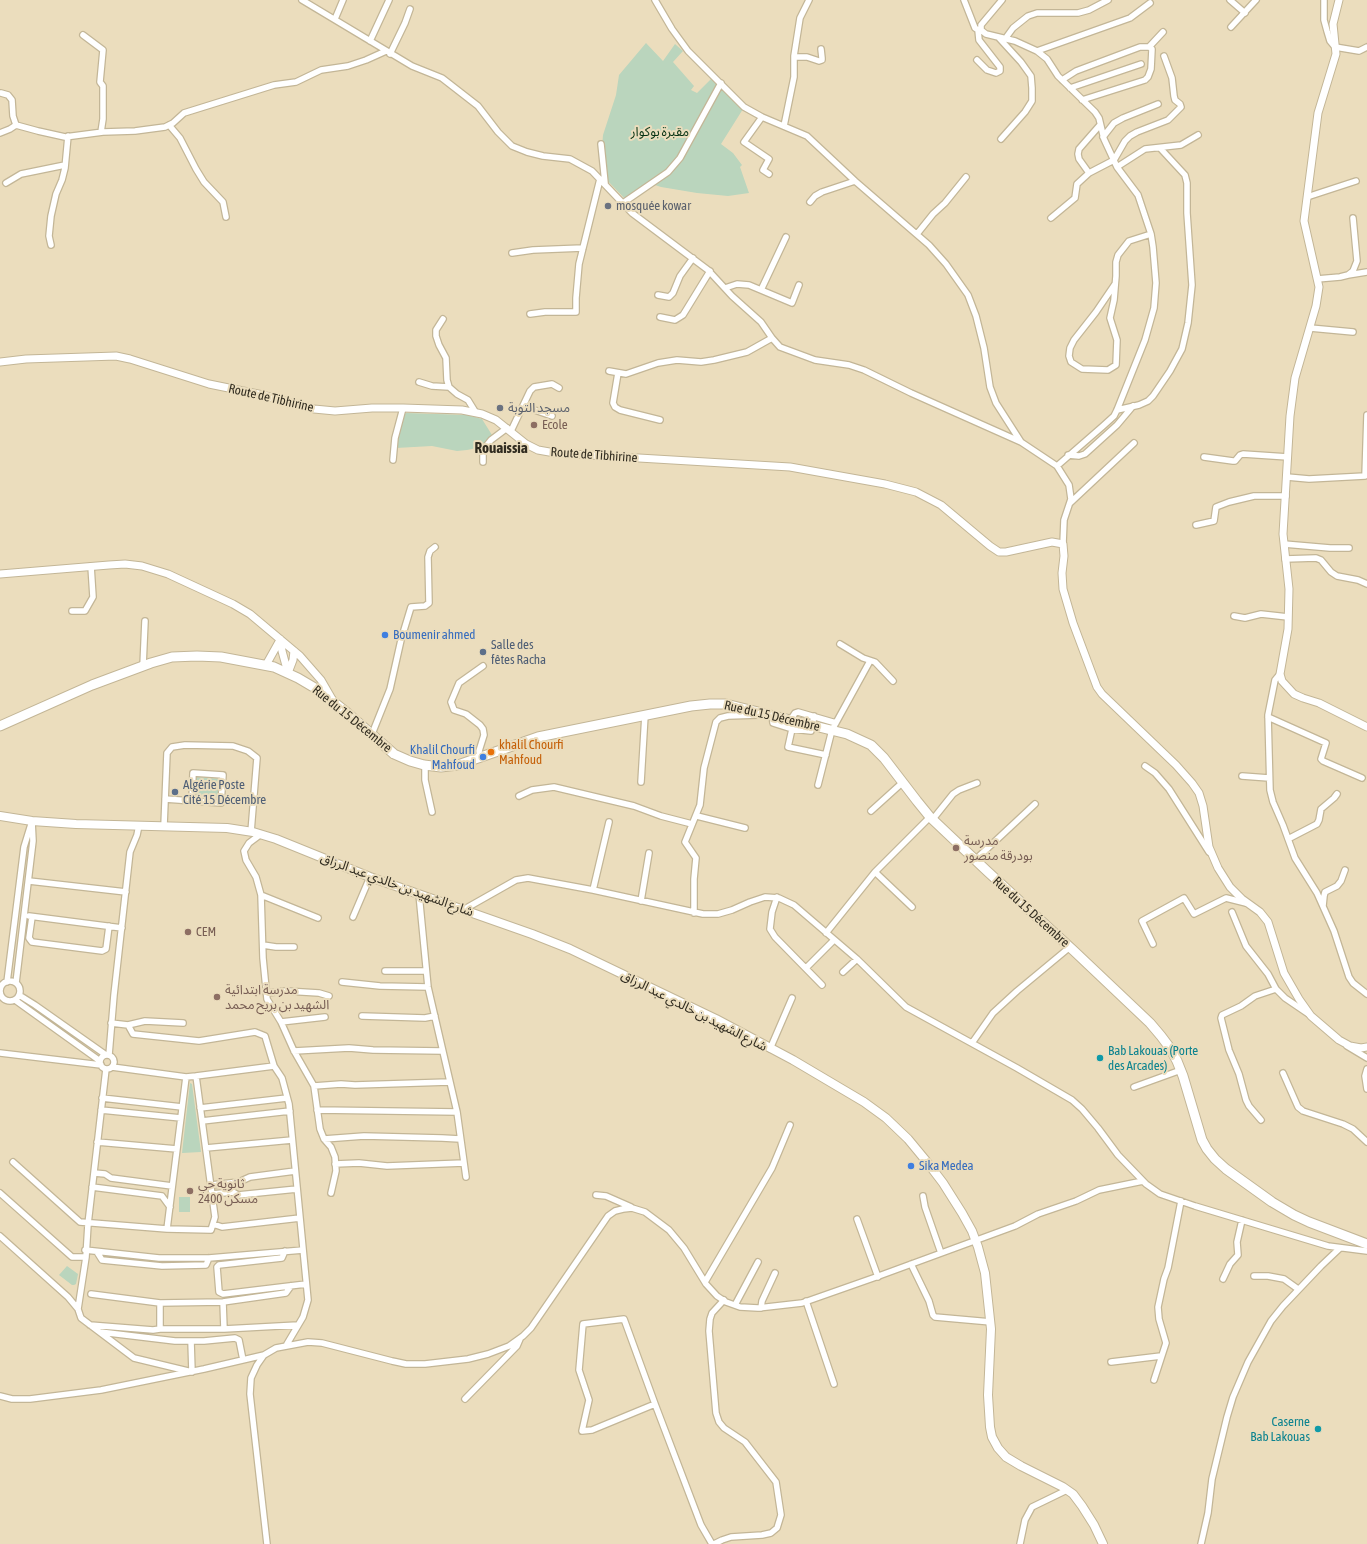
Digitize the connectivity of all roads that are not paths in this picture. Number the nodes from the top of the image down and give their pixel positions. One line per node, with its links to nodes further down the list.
1 (302, 0): 16 (street)
2 (343, 0): 16 (street)
3 (389, 0): 23 (street)
4 (655, 0): 35 (street)
5 (809, 0): 31 (street)
6 (964, 0): 18 (street)
7 (1002, 0): 18 (street)
8 (1108, 0): 22 (street)
9 (1230, 0): 15 (street)
10 (1256, 0): 15 (street)
11 (1324, 0): 25 (street)
12 (1339, 0): 25 (street)
13 (1150, 3): 28 (street)
14 (410, 9): 29 (street)
15 (1245, 13): 17 (street)
16 (335, 19): 23 (street)
17 (1231, 27)
18 (980, 30): 21 (street); 32 (street)
19 (1163, 32): 24 (street)
20 (83, 35): 45 (street)
21 (998, 37): 22 (street); 50 (street)
22 (1005, 39): 28 (street)
23 (370, 41): 29 (street)
24 (1149, 47): 34 (street); 38 (street)
25 (1335, 47): 26 (street); 63 (street)
26 (1367, 47)
27 (821, 49): 31 (street)
28 (1037, 51): 34 (street)
29 (388, 52): 42 (street); 59 (street)
30 (1164, 56): 53 (street)
31 (794, 57): 43 (street)
32 (977, 60)
33 (1141, 64): 36 (street)
34 (1062, 80): 36 (street)
35 (721, 83): 40 (street); 65 (street)
36 (1070, 88): 38 (street)
37 (1, 93): 41 (street)
38 (1082, 100): 44 (street)
39 (1158, 104): 49 (street)
40 (762, 117): 43 (street); 57 (street)
41 (16, 125): 46 (street); 48 (street)
42 (169, 125): 45 (street); 66 (street)
43 (784, 126): 60 (street)
44 (1100, 126): 49 (street); 56 (street)
45 (101, 132): 48 (street)
46 (0, 133)
47 (1198, 135): 52 (street)
48 (68, 136): 54 (street)
49 (1103, 137): 53 (street)
50 (1001, 139)
51 (601, 144): 59 (street)
52 (1160, 148): 55 (street); 98 (street)
53 (1114, 160): 55 (street); 56 (street)
54 (65, 166): 62 (street); 72 (street)
55 (1117, 167): 70 (street)
56 (1090, 173): 67 (street)
57 (769, 174)
58 (966, 177): 69 (street)
59 (602, 181): 65 (street); 73 (street)
60 (854, 181): 64 (street); 69 (street)
61 (1356, 181): 63 (street)
62 (6, 183)
63 (1307, 197): 79 (street)
64 (810, 202)
65 (623, 203): 75 (street)
66 (226, 217)
67 (1051, 218)
68 (1353, 218): 78 (street)
69 (917, 234): 106 (street)
70 (1151, 234): 80 (street); 100 (street)
71 (786, 237): 83 (street)
72 (51, 245)
73 (583, 248): 74 (street); 85 (street)
74 (512, 253)
75 (692, 258): 76 (street); 84 (street)
76 (710, 271): 82 (street); 86 (street)
77 (1367, 272): 78 (street)
78 (1346, 276): 79 (street)
79 (1317, 278): 88 (street)
80 (1115, 284): 80 (street)
81 (799, 285): 83 (street)
82 (726, 288): 83 (street); 90 (street)
83 (761, 290)
84 (658, 296)
85 (530, 314)
86 (660, 318)
87 (443, 319): 95 (street)
88 (1310, 328): 89 (street); 110 (street)
89 (1353, 332)
90 (772, 338): 93 (street); 106 (street)
91 (0, 362): 99 (street, Route de Tibhirine)
92 (609, 371): 93 (street)
93 (618, 373): 104 (street)
94 (420, 382): 95 (street)
95 (449, 387): 101 (street)
96 (559, 388): 97 (street)
97 (522, 406): 103 (street); 105 (street)
98 (1133, 406): 100 (street); 108 (street)
99 (403, 408): 101 (street, Route de Tibhirine); 111 (street)
100 (1118, 410): 108 (street)
101 (476, 413): 105 (street, Route de Tibhirine)
102 (1367, 415): 114 (street)
103 (552, 416)
104 (660, 420)
105 (509, 429): 112 (street); 118 (street, Route de Tibhirine)
106 (1021, 442): 113 (street)
107 (1134, 443): 116 (street)
108 (1068, 455): 113 (street)
109 (1204, 457): 110 (street)
110 (1288, 457): 114 (street)
111 (393, 460)
112 (483, 462)
113 (1057, 466): 116 (street)
114 (1287, 477): 115 (street)
115 (1286, 496): 117 (street); 119 (street)
116 (1069, 504): 118 (street)
117 (1196, 525)
118 (1063, 544): 180 (street)
119 (1284, 544): 121 (street); 122 (street)
120 (435, 547): 148 (street)
121 (1349, 548)
122 (1285, 559): 125 (street); 128 (street)
123 (91, 566): 124 (street); 126 (street); 130 (street)
124 (0, 574)
125 (1367, 584)
126 (72, 611)
127 (1234, 616): 128 (street)
128 (1288, 617): 138 (street)
129 (145, 621): 135 (street)
130 (280, 640): 132 (street); 134 (street); 137 (street)
131 (840, 644): 133 (street)
132 (294, 651): 137 (street); 140 (street)
133 (870, 661): 139 (street); 146 (street)
134 (266, 665): 135 (main road, Rue du 15 Décembre); 137 (main road, Rue du 15 Décembre)
135 (143, 666): 145 (main road, Rue du 15 Décembre)
136 (483, 666): 150 (street)
137 (288, 673): 140 (main road, Rue du 15 Décembre)
138 (1280, 674): 143 (street); 147 (street)
139 (893, 681)
140 (333, 701): 148 (main road, Rue du 15 Décembre)
141 (645, 715): 142 (main road, Rue du 15 Décembre); 150 (main road, Rue du 15 Décembre); 156 (street)
142 (772, 715): 144 (main road, Rue du 15 Décembre); 168 (street)
143 (1268, 717): 154 (street); 155 (street)
144 (792, 724): 146 (main road, Rue du 15 Décembre); 149 (street)
145 (0, 726)
146 (834, 726): 149 (street); 157 (main road, Rue du 15 Décembre)
147 (1367, 727)
148 (372, 734): 151 (main road, Rue du 15 Décembre)
149 (826, 755): 159 (street)
150 (480, 757): 151 (main road, Rue du 15 Décembre)
151 (425, 765): 166 (street)
152 (1145, 766): 180 (street)
153 (1242, 776): 154 (street)
154 (1269, 778): 178 (street)
155 (1362, 778)
156 (641, 782)
157 (902, 783): 165 (street); 169 (main road, Rue du 15 Décembre)
158 (976, 783): 169 (street)
159 (818, 785)
160 (1337, 794): 178 (street)
161 (519, 796): 172 (street)
162 (165, 799): 163 (street); 174 (street); 176 (street)
163 (192, 800): 163 (street)
164 (1035, 804): 181 (street)
165 (871, 811)
166 (432, 812)
167 (0, 816): 170 (main road, شارع الشهيد بن خالدي عبد الرزاق)
168 (697, 816): 172 (street); 175 (street)
169 (932, 818): 181 (main road, Rue du 15 Décembre); 183 (street)
170 (32, 821): 173 (main road, شارع الشهيد بن خالدي عبد الرزاق); 185 (street); 217 (street)
171 (609, 822): 186 (street)
172 (692, 824): 197 (street)
173 (139, 825): 174 (main road, شارع الشهيد بن خالدي عبد الرزاق); 187 (street)
174 (164, 826): 176 (main road, شارع الشهيد بن خالدي عبد الرزاق)
175 (745, 828)
176 (251, 832): 177 (main road, شارع الشهيد بن خالدي عبد الرزاق)
177 (260, 834): 184 (main road, شارع الشهيد بن خالدي عبد الرزاق); 189 (street)
178 (1288, 839): 194 (street)
179 (649, 853): 191 (street)
180 (1214, 859): 192 (street)
181 (975, 860): 209 (main road, Rue du 15 Décembre)
182 (1345, 870): 194 (street)
183 (876, 872): 193 (street); 204 (street)
184 (370, 877): 188 (main road, شارع الشهيد بن خالدي عبد الرزاق); 200 (street)
185 (29, 881): 187 (street); 198 (street)
186 (593, 890): 191 (street); 195 (street)
187 (126, 892): 203 (street)
188 (420, 894): 195 (main road, شارع الشهيد بن خالدي عبد الرزاق); 213 (street)
189 (261, 895): 201 (street); 207 (street)
190 (777, 897): 197 (street); 204 (street); 211 (street)
191 (641, 901): 197 (street)
192 (1249, 904): 206 (street); 230 (street)
193 (912, 907)
194 (1323, 907): 222 (street)
195 (463, 910): 239 (main road, شارع الشهيد بن خالدي عبد الرزاق)
196 (1232, 912): 220 (street)
197 (694, 913)
198 (24, 916): 199 (street); 216 (street)
199 (32, 917): 202 (street); 202 (street)
200 (353, 917)
201 (318, 918)
202 (108, 926): 203 (street)
203 (122, 928): 234 (street)
204 (826, 933): 205 (street)
205 (834, 940): 210 (street); 211 (street)
206 (1153, 944)
207 (263, 945): 208 (street); 221 (street)
208 (294, 947)
209 (1070, 947): 237 (street); 250 (main road, Rue du 15 Décembre)
210 (857, 959): 214 (street); 237 (street)
211 (806, 968): 218 (street)
212 (385, 971): 213 (street)
213 (425, 971): 219 (street)
214 (843, 972)
215 (342, 982): 219 (street)
216 (16, 983): 217 (street); 224 (street)
217 (3, 984): 223 (street)
218 (822, 985)
219 (428, 987): 229 (street)
220 (1276, 989): 230 (street); 267 (street)
221 (266, 993): 225 (street); 233 (street)
222 (1367, 994)
223 (0, 995): 227 (street)
224 (19, 995): 227 (street); 243 (street)
225 (329, 996)
226 (792, 998): 239 (street)
227 (15, 1000): 245 (street)
228 (362, 1016): 229 (street)
229 (435, 1016): 241 (street)
230 (1311, 1016): 236 (street)
231 (325, 1017): 233 (street)
232 (183, 1022): 235 (street)
233 (281, 1022): 240 (street)
234 (111, 1023): 235 (street); 243 (street)
235 (128, 1025): 246 (street)
236 (1339, 1040): 238 (street); 244 (street)
237 (972, 1042): 283 (street)
238 (1367, 1047)
239 (770, 1049): 305 (main road, شارع الشهيد بن خالدي عبد الرزاق)
240 (294, 1051): 241 (street); 255 (street)
241 (442, 1051): 254 (street)
242 (0, 1053): 245 (street)
243 (107, 1055): 245 (street); 247 (street)
244 (1367, 1058)
245 (100, 1063): 248 (street)
246 (274, 1066): 252 (street); 259 (street)
247 (112, 1067): 248 (street); 253 (street)
248 (106, 1069): 258 (street)
249 (1367, 1069): 257 (street)
250 (1181, 1070): 256 (street); 306 (main road, Rue du 15 Décembre)
251 (1283, 1073): 274 (street)
252 (196, 1076): 253 (street); 261 (street)
253 (186, 1077): 260 (street)
254 (450, 1082): 255 (street); 265 (street)
255 (314, 1086): 263 (street)
256 (1134, 1087)
257 (1367, 1089)
258 (102, 1098): 260 (street); 262 (street)
259 (287, 1098): 261 (street); 264 (street)
260 (182, 1107): 266 (street)
261 (200, 1108): 268 (street)
262 (101, 1110): 266 (street); 273 (street)
263 (317, 1110): 265 (street); 270 (street)
264 (290, 1111): 268 (street); 272 (street)
265 (457, 1112): 271 (street)
266 (180, 1118): 276 (street)
267 (1261, 1120)
268 (202, 1121): 275 (street)
269 (790, 1125): 320 (street)
270 (324, 1139): 271 (street); 279 (street)
271 (460, 1139): 278 (street)
272 (292, 1140): 275 (street); 280 (street)
273 (97, 1142): 276 (street); 281 (street)
274 (1367, 1142)
275 (206, 1148): 285 (street)
276 (177, 1149): 286 (street)
277 (13, 1162): 301 (street)
278 (464, 1163): 279 (street); 282 (street)
279 (335, 1164): 291 (street)
280 (295, 1171): 284 (street); 288 (street)
281 (94, 1173): 286 (street); 287 (street)
282 (466, 1177)
283 (1143, 1180): 295 (street); 305 (street)
284 (232, 1183): 285 (street); 289 (street)
285 (211, 1185): 292 (street)
286 (172, 1186): 296 (street)
287 (92, 1187): 296 (street); 301 (street)
288 (297, 1189): 289 (street); 298 (street)
289 (233, 1192): 292 (street)
290 (0, 1193): 313 (street)
291 (331, 1193)
292 (212, 1194): 302 (street)
293 (596, 1195): 297 (street)
294 (923, 1196): 312 (street)
295 (1181, 1201): 300 (street); 342 (street)
296 (170, 1207): 303 (street)
297 (632, 1208): 320 (street); 338 (street)
298 (300, 1218): 302 (street); 309 (street)
299 (857, 1219): 318 (street)
300 (1242, 1220): 307 (street); 319 (street)
301 (88, 1224): 303 (street); 308 (street)
302 (213, 1224): 303 (street)
303 (167, 1228)
304 (0, 1236): 331 (street)
305 (976, 1240): 312 (street); 332 (main road, شارع الشهيد بن خالدي عبد الرزاق)
306 (1367, 1244)
307 (1340, 1248): 311 (street); 323 (street)
308 (85, 1250): 310 (street); 313 (street)
309 (303, 1250): 310 (street); 321 (street)
310 (285, 1251): 322 (street)
311 (1367, 1251)
312 (941, 1253): 315 (street)
313 (86, 1257): 331 (street)
314 (758, 1262): 329 (street)
315 (911, 1264): 318 (street); 332 (street)
316 (775, 1273): 330 (street)
317 (1254, 1276): 323 (street)
318 (878, 1277): 326 (street)
319 (1223, 1278)
320 (705, 1282): 325 (street)
321 (306, 1284): 322 (street); 334 (street)
322 (291, 1286): 327 (street)
323 (1298, 1289): 356 (street)
324 (91, 1294): 328 (street)
325 (724, 1300): 329 (street); 353 (street)
326 (806, 1301): 330 (street); 347 (street)
327 (223, 1302): 328 (street); 336 (street)
328 (160, 1303): 335 (street)
329 (735, 1305): 330 (street)
330 (761, 1308)
331 (78, 1310): 333 (street)
332 (991, 1322): 351 (main road, شارع الشهيد بن خالدي عبد الرزاق)
333 (90, 1325): 335 (street); 337 (street)
334 (298, 1325): 336 (street); 340 (street)
335 (160, 1329): 336 (street)
336 (224, 1330)
337 (100, 1332): 339 (street); 345 (street)
338 (521, 1338): 340 (street); 349 (street)
339 (191, 1341): 343 (street); 345 (street)
340 (287, 1344): 341 (street)
341 (264, 1355): 343 (street); 352 (street)
342 (1161, 1356): 344 (street); 346 (street)
343 (243, 1360): 345 (street)
344 (1111, 1362)
345 (192, 1372): 348 (street)
346 (1154, 1380)
347 (834, 1384)
348 (0, 1396)
349 (465, 1399)
350 (654, 1404): 350 (street); 353 (street)
351 (1067, 1490): 354 (street); 355 (main road, شارع الشهيد بن خالدي عبد الرزاق)
352 (267, 1544)
353 (713, 1544)
354 (1020, 1544)
355 (1103, 1544)
356 (1201, 1544)

